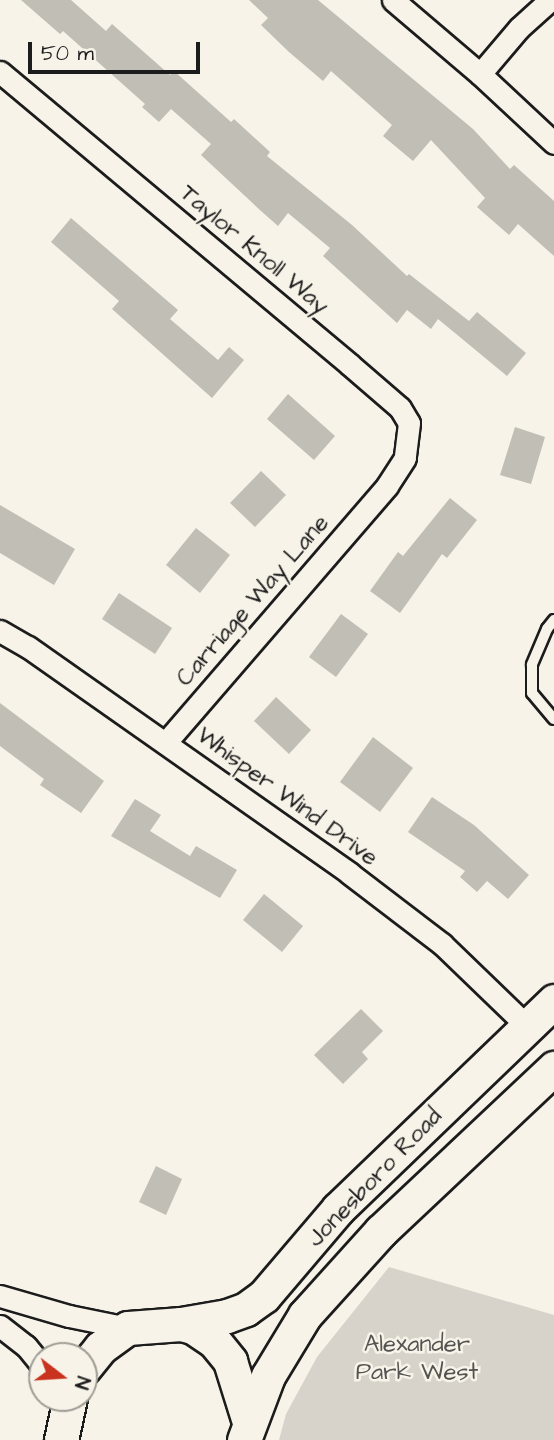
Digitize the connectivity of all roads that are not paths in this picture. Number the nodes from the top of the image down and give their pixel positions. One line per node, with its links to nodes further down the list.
1 (393, 0): 4 (street)
2 (550, 0): 4 (street)
3 (0, 72): 6 (street, Taylor Knoll Way)
4 (480, 74): 5 (street)
5 (554, 143)
6 (380, 494): 10 (street, Carriage Way Lane)
7 (554, 620): 9 (lane)
8 (0, 631): 10 (street, Whisper Wind Drive)
9 (554, 719)
10 (166, 743): 12 (street, Whisper Wind Drive)
11 (554, 1001): 12 (main road, Jonesboro Road)
12 (527, 1026): 15 (main road, Jonesboro Road)
13 (554, 1068): 20 (main road, Jonesboro Road)
14 (0, 1296): 17 (street)
15 (181, 1324): 17 (main road, Jonesboro Road); 20 (main road)
16 (0, 1326): 18 (street)
17 (128, 1328): 19 (main road)
18 (28, 1348)
19 (98, 1350)
20 (247, 1433)

